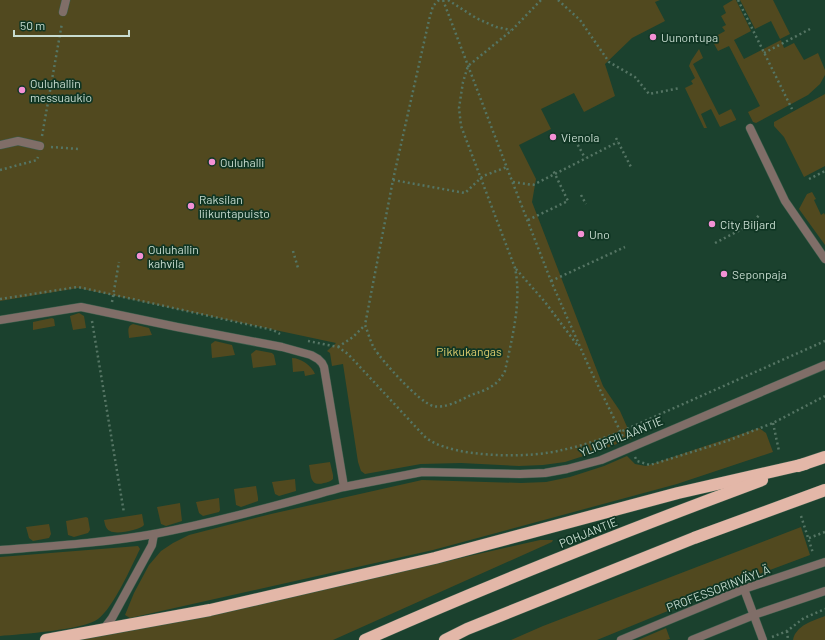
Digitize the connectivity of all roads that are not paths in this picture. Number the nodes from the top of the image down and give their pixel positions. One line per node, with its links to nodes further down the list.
1 (66, 0): 2 (street)
2 (63, 12)
3 (750, 128): 6 (street)
4 (0, 145): 5 (street)
5 (40, 146)
6 (825, 259)
7 (0, 320): 11 (street)
8 (825, 365): 11 (street, YLIOPPILAANTIE)
9 (825, 457): 10 (highway, POHJANTIE)
10 (805, 464): 19 (highway); 21 (highway, POHJANTIE)
11 (344, 487): 13 (street, YLIOPPILAANTIE)
12 (825, 490): 22 (highway)
13 (154, 534): 14 (street, YLIOPPILAANTIE); 19 (street)
14 (0, 550)
15 (825, 562): 16 (street, PROFESSORINVÄYLÄ)
16 (744, 589): 18 (street); 23 (street, PROFESSORINVÄYLÄ)
17 (825, 591): 18 (street)
18 (754, 615): 24 (street); 25 (street)
19 (103, 630): 20 (highway)
20 (46, 640)
21 (365, 640)
22 (445, 640)
23 (621, 640)
24 (692, 640)
25 (764, 640)

